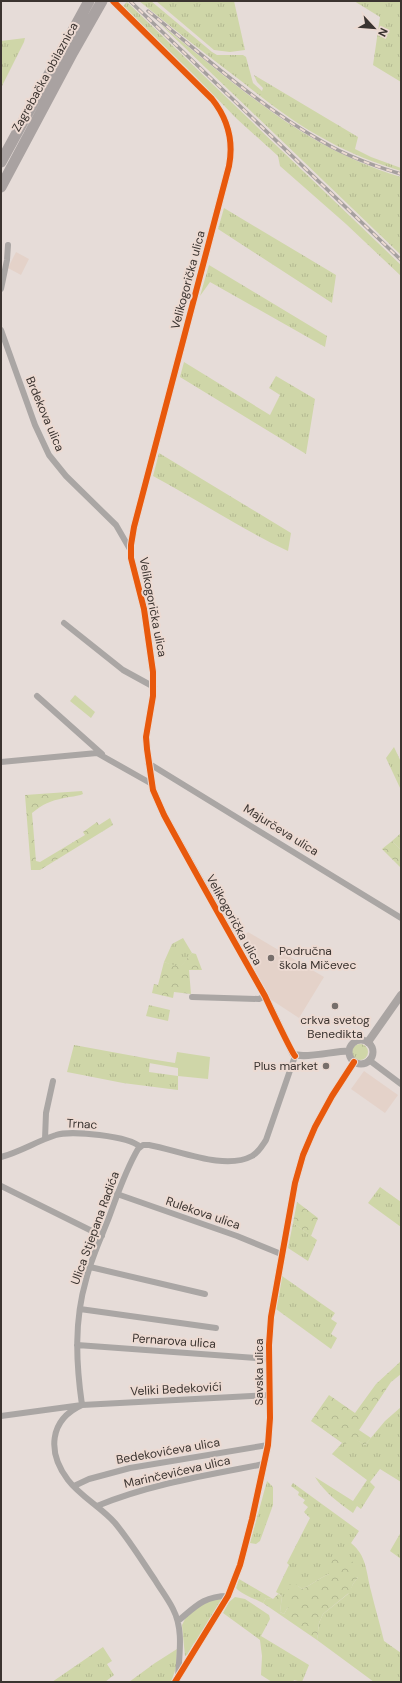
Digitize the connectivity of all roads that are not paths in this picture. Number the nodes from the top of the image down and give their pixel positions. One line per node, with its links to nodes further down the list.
1 (89, 1): 4 (highway, Zagrebačka obilaznica)
2 (113, 1): 9 (street, Velikogorička ulica)
3 (101, 4): 5 (highway, Zagrebačka obilaznica)
4 (1, 162)
5 (1, 187)
6 (8, 245): 7 (street)
7 (1, 289)
8 (1, 330): 9 (street, Brdekova ulica)
9 (131, 551): 11 (street, Velikogorička ulica)
10 (64, 623): 11 (street)
11 (154, 687): 15 (street, Velikogorička ulica)
12 (37, 696): 13 (street)
13 (102, 754): 14 (street); 16 (street)
14 (1, 762)
15 (148, 764): 16 (street, Velikogorička ulica); 17 (street, Majurčeva ulica)
16 (152, 784): 19 (street, Velikogorička ulica)
17 (401, 918)
18 (401, 995): 21 (main road)
19 (265, 996): 20 (street); 23 (street, Velikogorička ulica)
20 (192, 997)
21 (368, 1042): 22 (street); 24 (street)
22 (348, 1051): 23 (street); 25 (street)
23 (296, 1056): 29 (street)
24 (369, 1060): 25 (street); 27 (street)
25 (354, 1062): 34 (street, Savska ulica)
26 (53, 1081): 28 (street)
27 (401, 1084)
28 (45, 1139): 29 (street, Trnac); 30 (street, Trnac)
29 (140, 1146): 32 (street, Ulica Stjepana Radića)
30 (1, 1157)
31 (1, 1186): 33 (street)
32 (117, 1194): 33 (street, Ulica Stjepana Radića); 34 (street, Rulekova ulica)
33 (102, 1236): 35 (street, Ulica Stjepana Radića)
34 (281, 1254): 40 (street, Savska ulica)
35 (90, 1267): 36 (street); 37 (street, Ulica Stjepana Radića)
36 (205, 1294)
37 (80, 1309): 38 (street); 39 (street, Ulica Stjepana Radića)
38 (216, 1328)
39 (77, 1345): 40 (street, Pernarova ulica); 42 (street, Ulica Stjepana Radića)
40 (269, 1359): 41 (street, Savska ulica)
41 (270, 1395): 42 (street, Veliki Bedekovići); 44 (street, Savska ulica)
42 (82, 1405): 43 (street, Veliki Bedekovići); 46 (street)
43 (1, 1416)
44 (268, 1445): 45 (street, Savska ulica); 46 (street, Bedekovićeva ulica)
45 (264, 1464): 47 (street, Marinčevićeva ulica); 48 (street, Savska ulica)
46 (74, 1486): 47 (street)
47 (97, 1506): 49 (street)
48 (228, 1596): 49 (street); 50 (street, Savska ulica)
49 (178, 1621): 50 (street)
50 (176, 1680)

